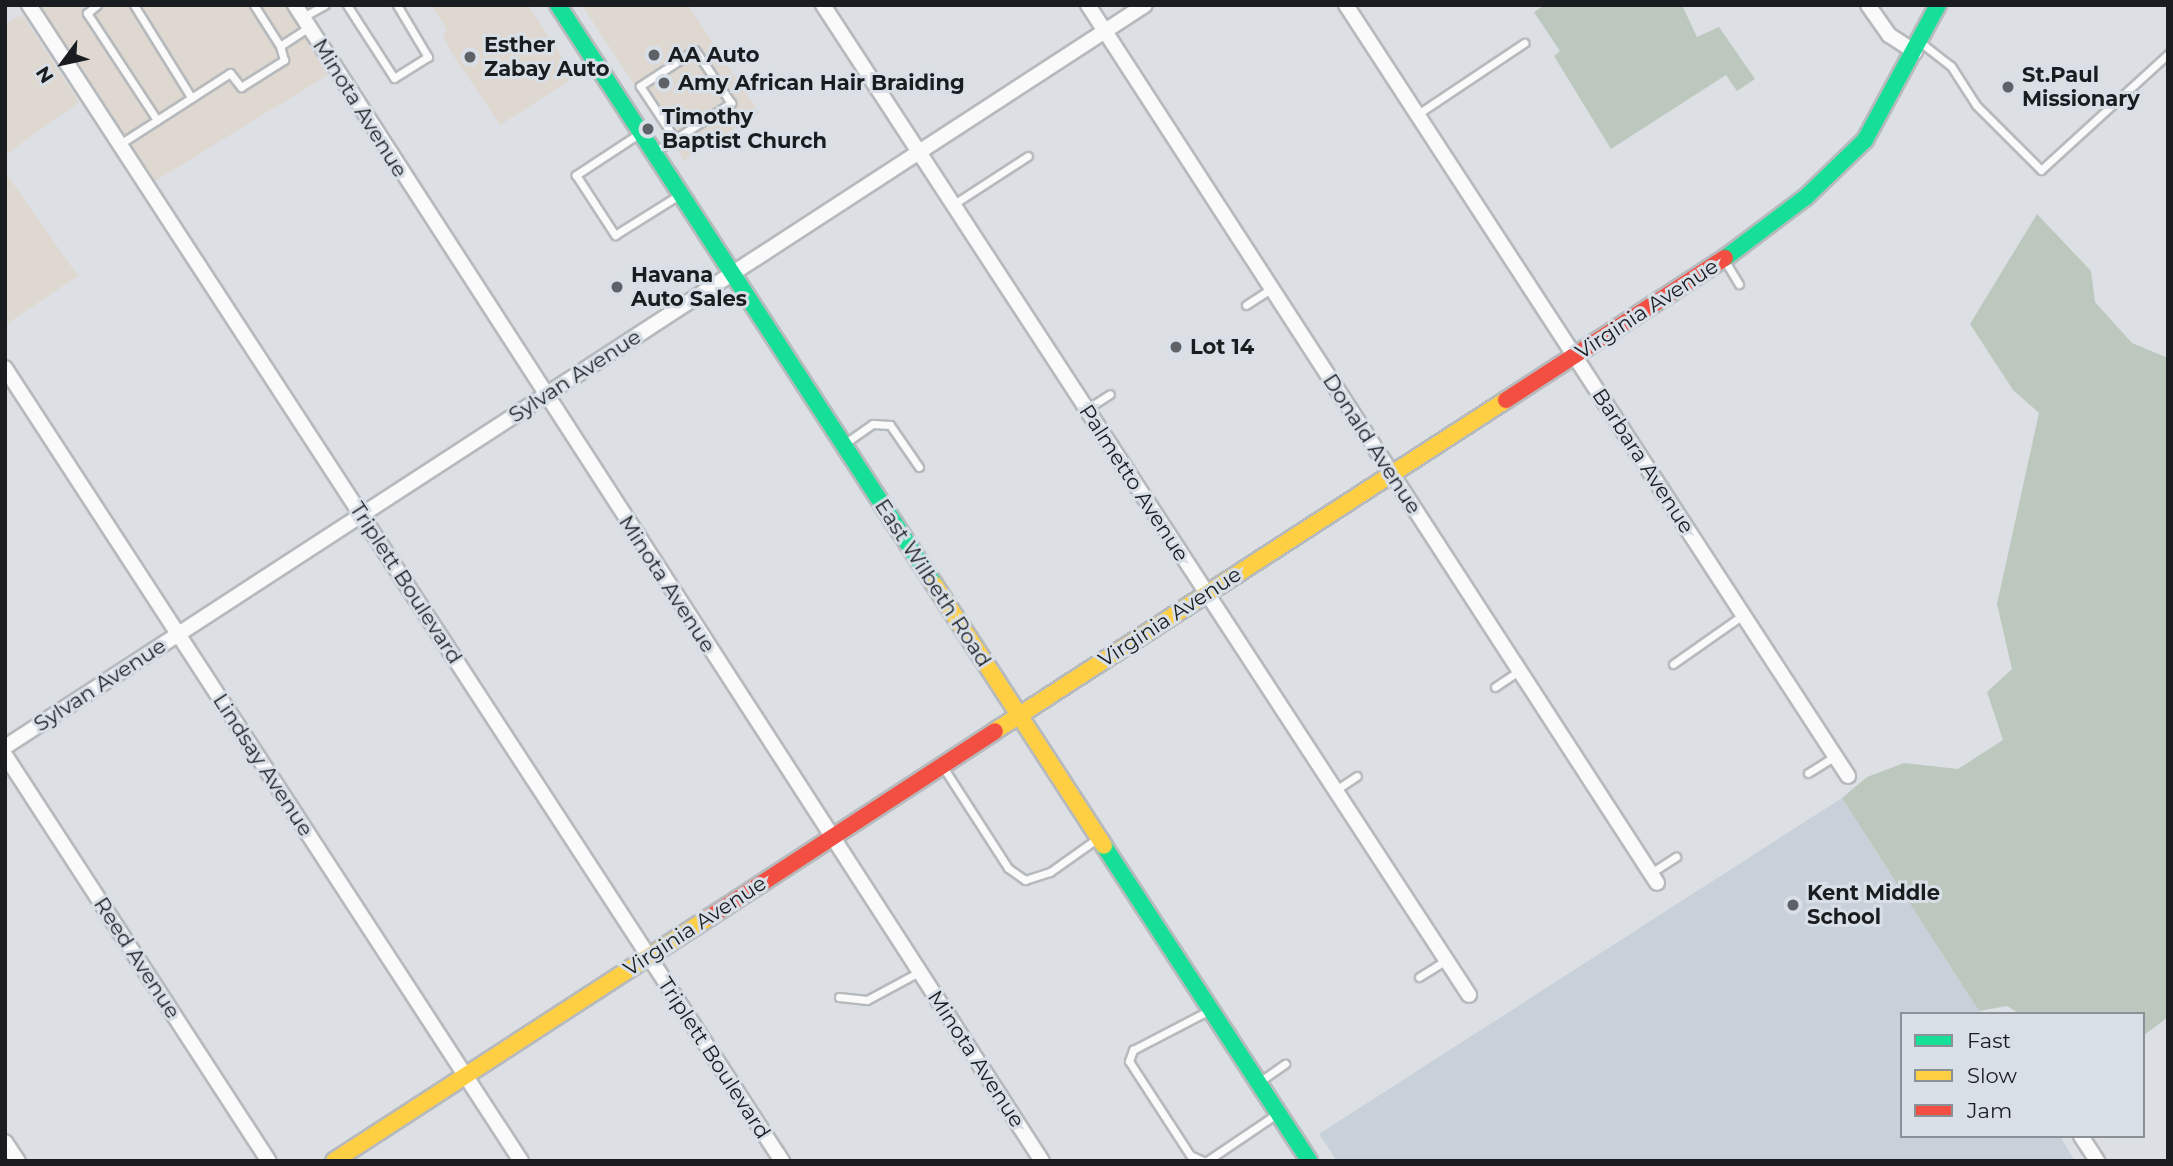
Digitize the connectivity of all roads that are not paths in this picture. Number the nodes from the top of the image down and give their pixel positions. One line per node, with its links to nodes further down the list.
1 (29, 5): 26 (street, Triplett Boulevard)
2 (97, 5): 23 (lane)
3 (134, 5): 21 (lane)
4 (254, 5): 18 (lane)
5 (325, 5): 15 (lane)
6 (347, 5): 7 (lane)
7 (397, 5)
8 (558, 5): 24 (street, East Wilbeth Road)
9 (823, 5): 28 (street, Palmetto Avenue)
10 (1087, 5): 16 (street, Donald Avenue)
11 (1145, 5): 16 (street, Sylvan Avenue)
12 (1346, 5): 22 (street, Barbara Avenue)
13 (1868, 5): 19 (street)
14 (1938, 5): 19 (street, Virginia Avenue)
15 (302, 17): 18 (lane); 40 (street, Minota Avenue)
16 (1104, 31): 28 (street, Sylvan Avenue); 35 (street, Donald Avenue)
17 (1524, 43): 22 (lane)
18 (280, 46): 21 (lane)
19 (1918, 47): 20 (lane); 32 (street, Virginia Avenue)
20 (2168, 54)
21 (191, 97): 23 (lane)
22 (1417, 115): 37 (street, Barbara Avenue)
23 (157, 120): 26 (lane)
24 (641, 133): 27 (street, East Wilbeth Road); 30 (lane)
25 (675, 139): 25 (lane); 27 (lane)
26 (120, 144): 45 (street, Triplett Boulevard)
27 (653, 152): 30 (street, East Wilbeth Road)
28 (920, 153): 31 (street, Palmetto Avenue); 33 (street, Sylvan Avenue)
29 (1028, 156): 31 (lane)
30 (680, 194): 33 (street, East Wilbeth Road)
31 (953, 205): 41 (street, Palmetto Avenue)
32 (1723, 259): 34 (lane); 37 (street, Virginia Avenue)
33 (732, 274): 40 (street, Sylvan Avenue); 42 (street, East Wilbeth Road)
34 (1740, 284)
35 (1271, 289): 36 (lane); 44 (street, Donald Avenue)
36 (1246, 305)
37 (1575, 357): 44 (street, Virginia Avenue); 47 (street, Barbara Avenue)
38 (5, 368): 48 (street, Lindsay Avenue)
39 (1110, 394): 41 (lane)
40 (544, 396): 45 (street, Sylvan Avenue); 61 (street, Minota Avenue)
41 (1087, 409): 46 (street, Palmetto Avenue)
42 (844, 445): 43 (lane); 52 (street, East Wilbeth Road)
43 (919, 467)
44 (1391, 474): 46 (street, Virginia Avenue); 50 (street, Donald Avenue)
45 (361, 516): 48 (street, Sylvan Avenue); 65 (street, Triplett Boulevard)
46 (1206, 593): 52 (street, Virginia Avenue); 60 (street, Palmetto Avenue)
47 (1743, 615): 49 (lane); 55 (street, Barbara Avenue)
48 (177, 635): 53 (street, Sylvan Avenue); 73 (street, Lindsay Avenue)
49 (1673, 664)
50 (1519, 671): 51 (lane); 64 (street, Donald Avenue)
51 (1495, 687)
52 (1019, 714): 56 (street, Virginia Avenue); 62 (street, East Wilbeth Road)
53 (5, 747)
54 (5, 755): 79 (street, Reed Avenue)
55 (1835, 756): 57 (lane); 59 (street, Barbara Avenue)
56 (942, 765): 61 (street, Virginia Avenue); 62 (lane)
57 (1808, 773)
58 (1357, 776): 60 (lane)
59 (1848, 776)
60 (1335, 790): 66 (street, Palmetto Avenue)
61 (832, 838): 65 (street, Virginia Avenue); 67 (street, Minota Avenue)
62 (1099, 838): 71 (street, East Wilbeth Road)
63 (1676, 857): 64 (lane)
64 (1653, 878)
65 (647, 957): 73 (street, Virginia Avenue); 82 (street, Triplett Boulevard)
66 (1446, 960): 68 (lane); 69 (street, Palmetto Avenue)
67 (919, 972): 70 (lane); 83 (street, Minota Avenue)
68 (1419, 977)
69 (1469, 995)
70 (839, 998)
71 (1210, 1010): 74 (street, East Wilbeth Road); 84 (lane)
72 (1285, 1065): 74 (lane)
73 (465, 1075): 80 (street, Virginia Avenue); 81 (street, Lindsay Avenue)
74 (1258, 1083): 75 (street, East Wilbeth Road)
75 (1278, 1113): 84 (lane); 85 (street, East Wilbeth Road)
76 (2082, 1138): 86 (street)
77 (5, 1142): 78 (street)
78 (18, 1161)
79 (269, 1161)
80 (334, 1161)
81 (521, 1161)
82 (782, 1161)
83 (1042, 1161)
84 (1205, 1161)
85 (1309, 1161)
86 (2097, 1161)

